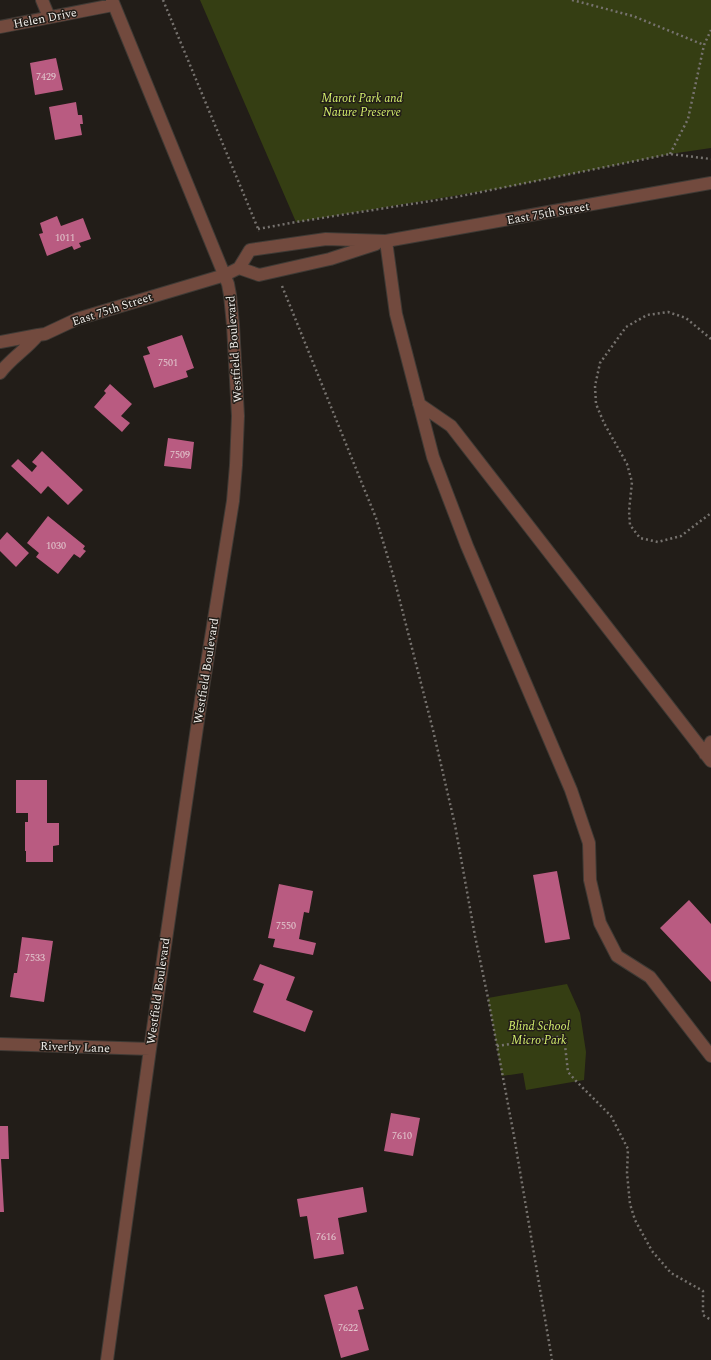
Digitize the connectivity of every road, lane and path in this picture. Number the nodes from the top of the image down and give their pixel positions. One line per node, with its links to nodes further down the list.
1 (42, 0): 5 (street)
2 (163, 0): 9 (path)
3 (572, 0): 8 (path)
4 (113, 2): 5 (street, Helen Drive); 14 (street, Westfield Boulevard)
5 (49, 17): 6 (street, Helen Drive)
6 (0, 27)
7 (711, 30): 8 (path)
8 (704, 45): 9 (path)
9 (670, 154): 10 (path)
10 (711, 159)
11 (711, 183): 12 (street, East 75th Street)
12 (385, 241): 13 (street, East 75th Street); 13 (street, East 75th Street); 20 (street)
13 (239, 268): 14 (street, East 75th Street)
14 (225, 275): 16 (street, East 75th Street); 26 (street, Westfield Boulevard)
15 (282, 284): 25 (path)
16 (38, 335): 18 (street); 19 (street, East 75th Street)
17 (711, 339): 21 (path)
18 (0, 342)
19 (0, 373)
20 (420, 404): 23 (street); 27 (street)
21 (711, 513)
22 (711, 742): 23 (street)
23 (708, 757)
24 (0, 1044): 26 (street, Riverby Lane)
25 (497, 1046): 28 (path); 30 (path)
26 (150, 1049): 29 (street, Westfield Boulevard)
27 (711, 1056)
28 (711, 1320)
29 (107, 1360)
30 (552, 1360)

